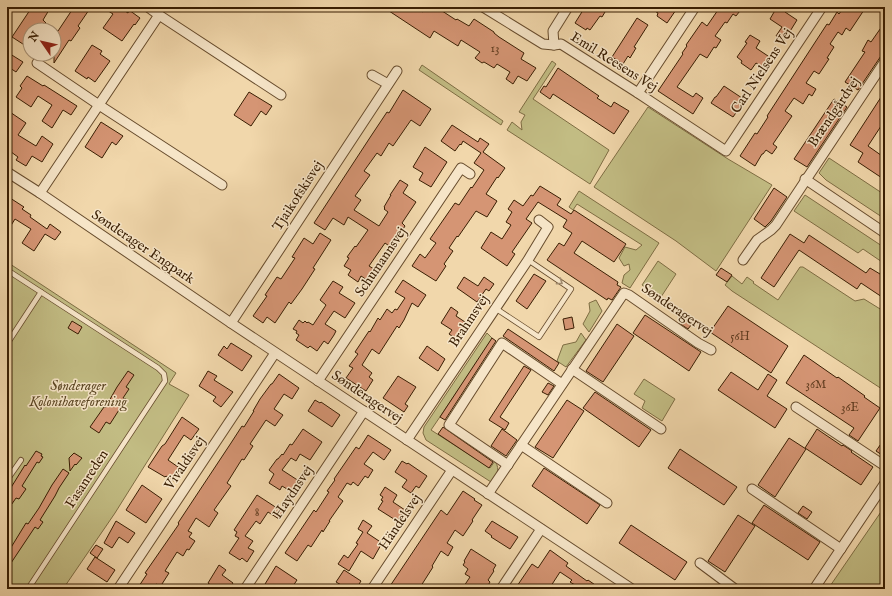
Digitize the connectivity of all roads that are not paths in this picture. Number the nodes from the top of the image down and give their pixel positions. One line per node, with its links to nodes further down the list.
1 (148, 7): 6 (street)
2 (483, 7): 7 (street, Emil Reesens Vej)
3 (568, 7): 7 (street)
4 (695, 7): 13 (street)
5 (822, 7): 16 (street, Carl Nielsens Vej)
6 (159, 15): 14 (street); 15 (street)
7 (554, 45): 13 (street, Emil Reesens Vej)
8 (885, 60): 19 (street, Brændgårdvej)
9 (37, 63): 15 (street)
10 (397, 71): 12 (street, Tjaikofskisvej)
11 (372, 75): 12 (street)
12 (388, 84): 29 (street, Tjaikofskisvej)
13 (638, 92): 16 (street, Emil Reesens Vej)
14 (281, 95)
15 (99, 105): 20 (street); 21 (street)
16 (726, 151)
17 (7, 172): 21 (street, Sønderager Engpark)
18 (470, 174): 34 (street, Schumannsvej)
19 (805, 179): 23 (street); 25 (street, Brændgårdvej)
20 (222, 185)
21 (40, 193): 29 (street, Sønderager Engpark)
22 (539, 220): 24 (street, Brahmsvej)
23 (885, 233)
24 (528, 260): 28 (street, Brahmsvej); 28 (lane, one-way to 28)
25 (743, 260)
26 (7, 270): 27 (lane)
27 (41, 292): 30 (lane); 54 (lane, Fasanreden)
28 (495, 308): 39 (street, Brahmsvej)
29 (231, 323): 32 (street, Sønderagervej)
30 (7, 344)
31 (711, 350): 33 (street, Sønderagervej)
32 (275, 352): 34 (street, Sønderagervej); 55 (street, Vivaldisvej)
33 (572, 369): 35 (street, Sønderagervej); 38 (street)
34 (318, 381): 37 (street, Sønderagervej)
35 (562, 384): 40 (street, Sønderagervej); 42 (street)
36 (796, 407): 43 (street)
37 (364, 411): 39 (street, Sønderagervej); 56 (street, Haydnsvej)
38 (661, 428)
39 (408, 440): 44 (street, Sønderagervej)
40 (521, 445): 42 (street, Sønderagervej); 49 (street)
41 (21, 460): 45 (lane)
42 (508, 465): 48 (street, Sønderagervej)
43 (885, 466)
44 (452, 470): 48 (street, Sønderagervej); 57 (street, Händelsvej)
45 (7, 480)
46 (885, 483): 51 (street)
47 (752, 489): 51 (street)
48 (488, 494): 50 (street, Sønderagervej)
49 (607, 503)
50 (541, 529): 53 (street, Sønderagervej); 58 (street)
51 (841, 549): 60 (street)
52 (700, 564): 59 (street)
53 (629, 588)
54 (28, 589)
55 (118, 589)
56 (245, 589)
57 (372, 589)
58 (501, 589)
59 (735, 589)
60 (814, 589)

